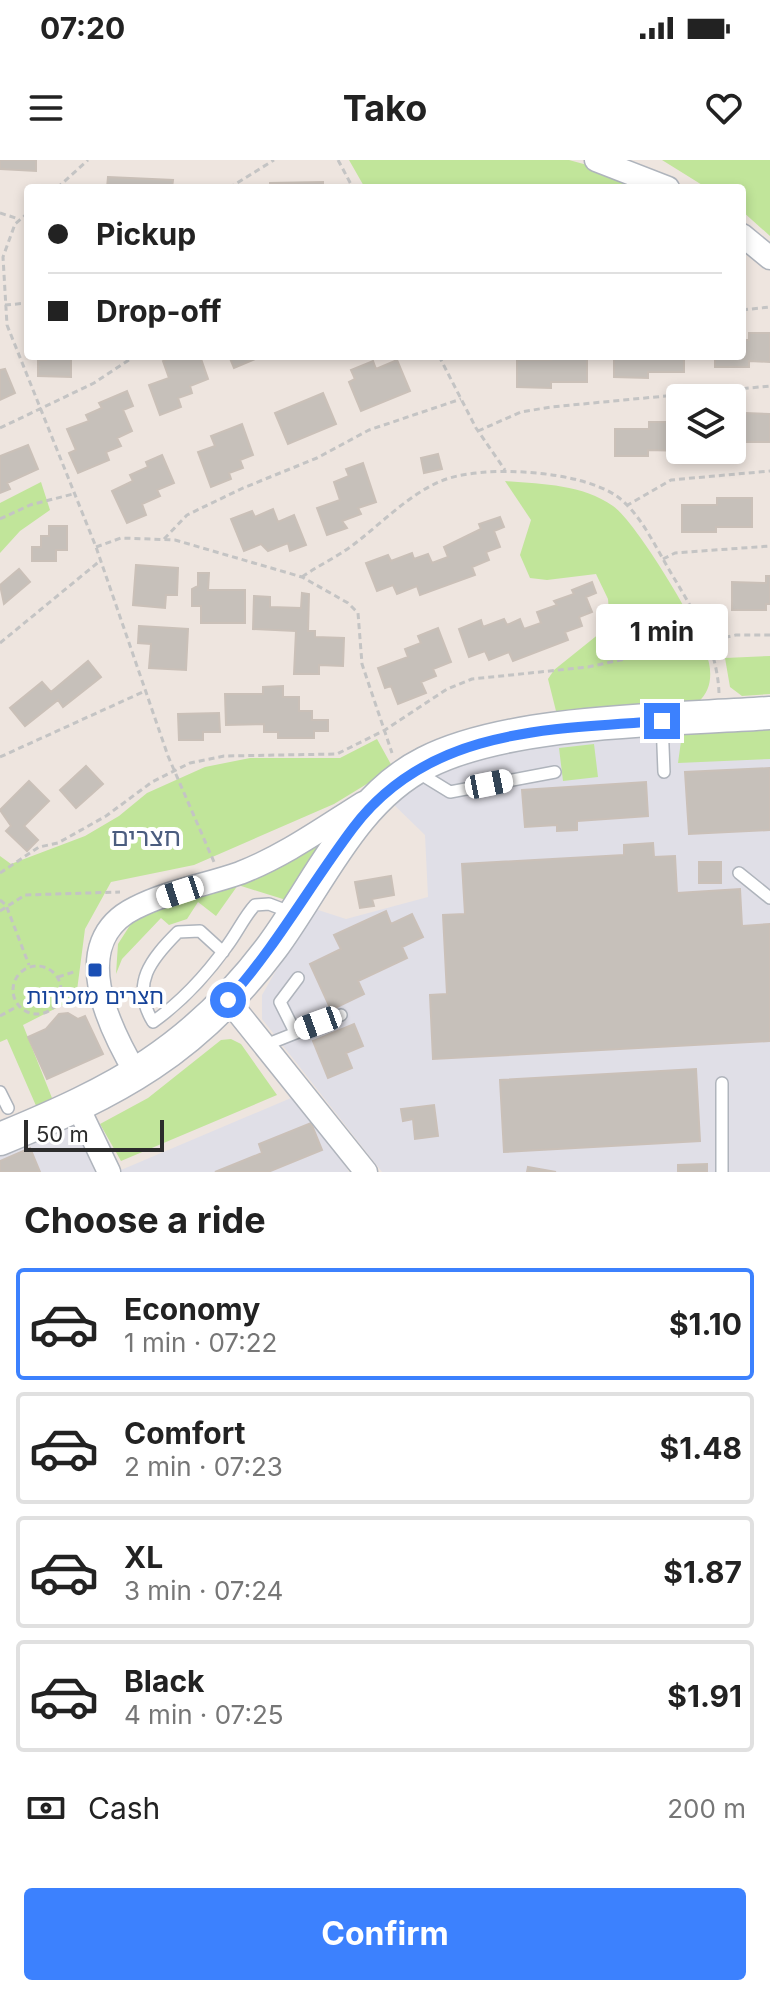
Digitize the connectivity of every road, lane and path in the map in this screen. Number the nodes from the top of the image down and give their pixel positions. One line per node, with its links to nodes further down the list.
1 (88, 160): 5 (path)
2 (274, 160): 6 (path)
3 (338, 160): 7 (path)
4 (596, 160): 8 (street)
5 (61, 184)
6 (235, 184)
7 (351, 184)
8 (658, 184)
9 (0, 213): 11 (path)
10 (24, 216): 11 (path)
11 (20, 220): 15 (path)
12 (746, 238): 13 (street)
13 (770, 258)
14 (24, 303): 15 (path)
15 (5, 305): 22 (path)
16 (770, 307): 17 (path)
17 (746, 310)
18 (128, 360): 22 (path)
19 (441, 360): 21 (path)
20 (770, 386): 24 (path)
21 (461, 399): 24 (path); 30 (path)
22 (39, 411): 23 (path); 27 (path)
23 (0, 428)
24 (478, 431): 25 (path)
25 (505, 471): 28 (path); 35 (path)
26 (770, 471): 28 (path)
27 (73, 494): 29 (path); 32 (path)
28 (626, 506): 33 (path)
29 (0, 519)
30 (164, 539): 32 (path); 35 (path)
31 (770, 546): 33 (path)
32 (96, 547): 34 (path)
33 (663, 559): 37 (path)
34 (101, 560): 38 (path); 39 (path)
35 (302, 577): 43 (path)
36 (770, 635): 37 (path)
37 (710, 641): 41 (path); 43 (path)
38 (0, 643)
39 (145, 691): 44 (path); 45 (path)
40 (770, 713): 41 (street)
41 (721, 716): 42 (street)
42 (662, 721): 47 (lane); 48 (street)
43 (385, 730): 45 (path); 48 (path)
44 (0, 757)
45 (174, 771): 49 (path); 51 (path)
46 (555, 772): 48 (lane)
47 (664, 772)
48 (408, 774): 51 (street); 57 (street)
49 (0, 873)
50 (739, 873): 53 (lane)
51 (224, 878): 67 (street)
52 (132, 891): 55 (path)
53 (770, 898)
54 (0, 900): 55 (path)
55 (6, 905): 56 (path); 59 (path)
56 (0, 911)
57 (294, 914): 58 (lane); 61 (street)
58 (223, 952): 58 (lane)
59 (30, 966): 62 (path); 62 (path)
60 (298, 978): 65 (lane)
61 (228, 1000): 66 (street); 67 (street)
62 (19, 1006): 64 (path)
63 (341, 1015): 65 (lane)
64 (0, 1016)
65 (295, 1032): 66 (lane)
66 (263, 1046): 74 (street)
67 (137, 1075): 70 (street)
68 (722, 1083): 75 (lane)
69 (0, 1092): 71 (lane)
70 (78, 1107): 72 (street); 73 (street)
71 (8, 1108)
72 (0, 1139)
73 (109, 1172)
74 (366, 1172)
75 (722, 1172)

